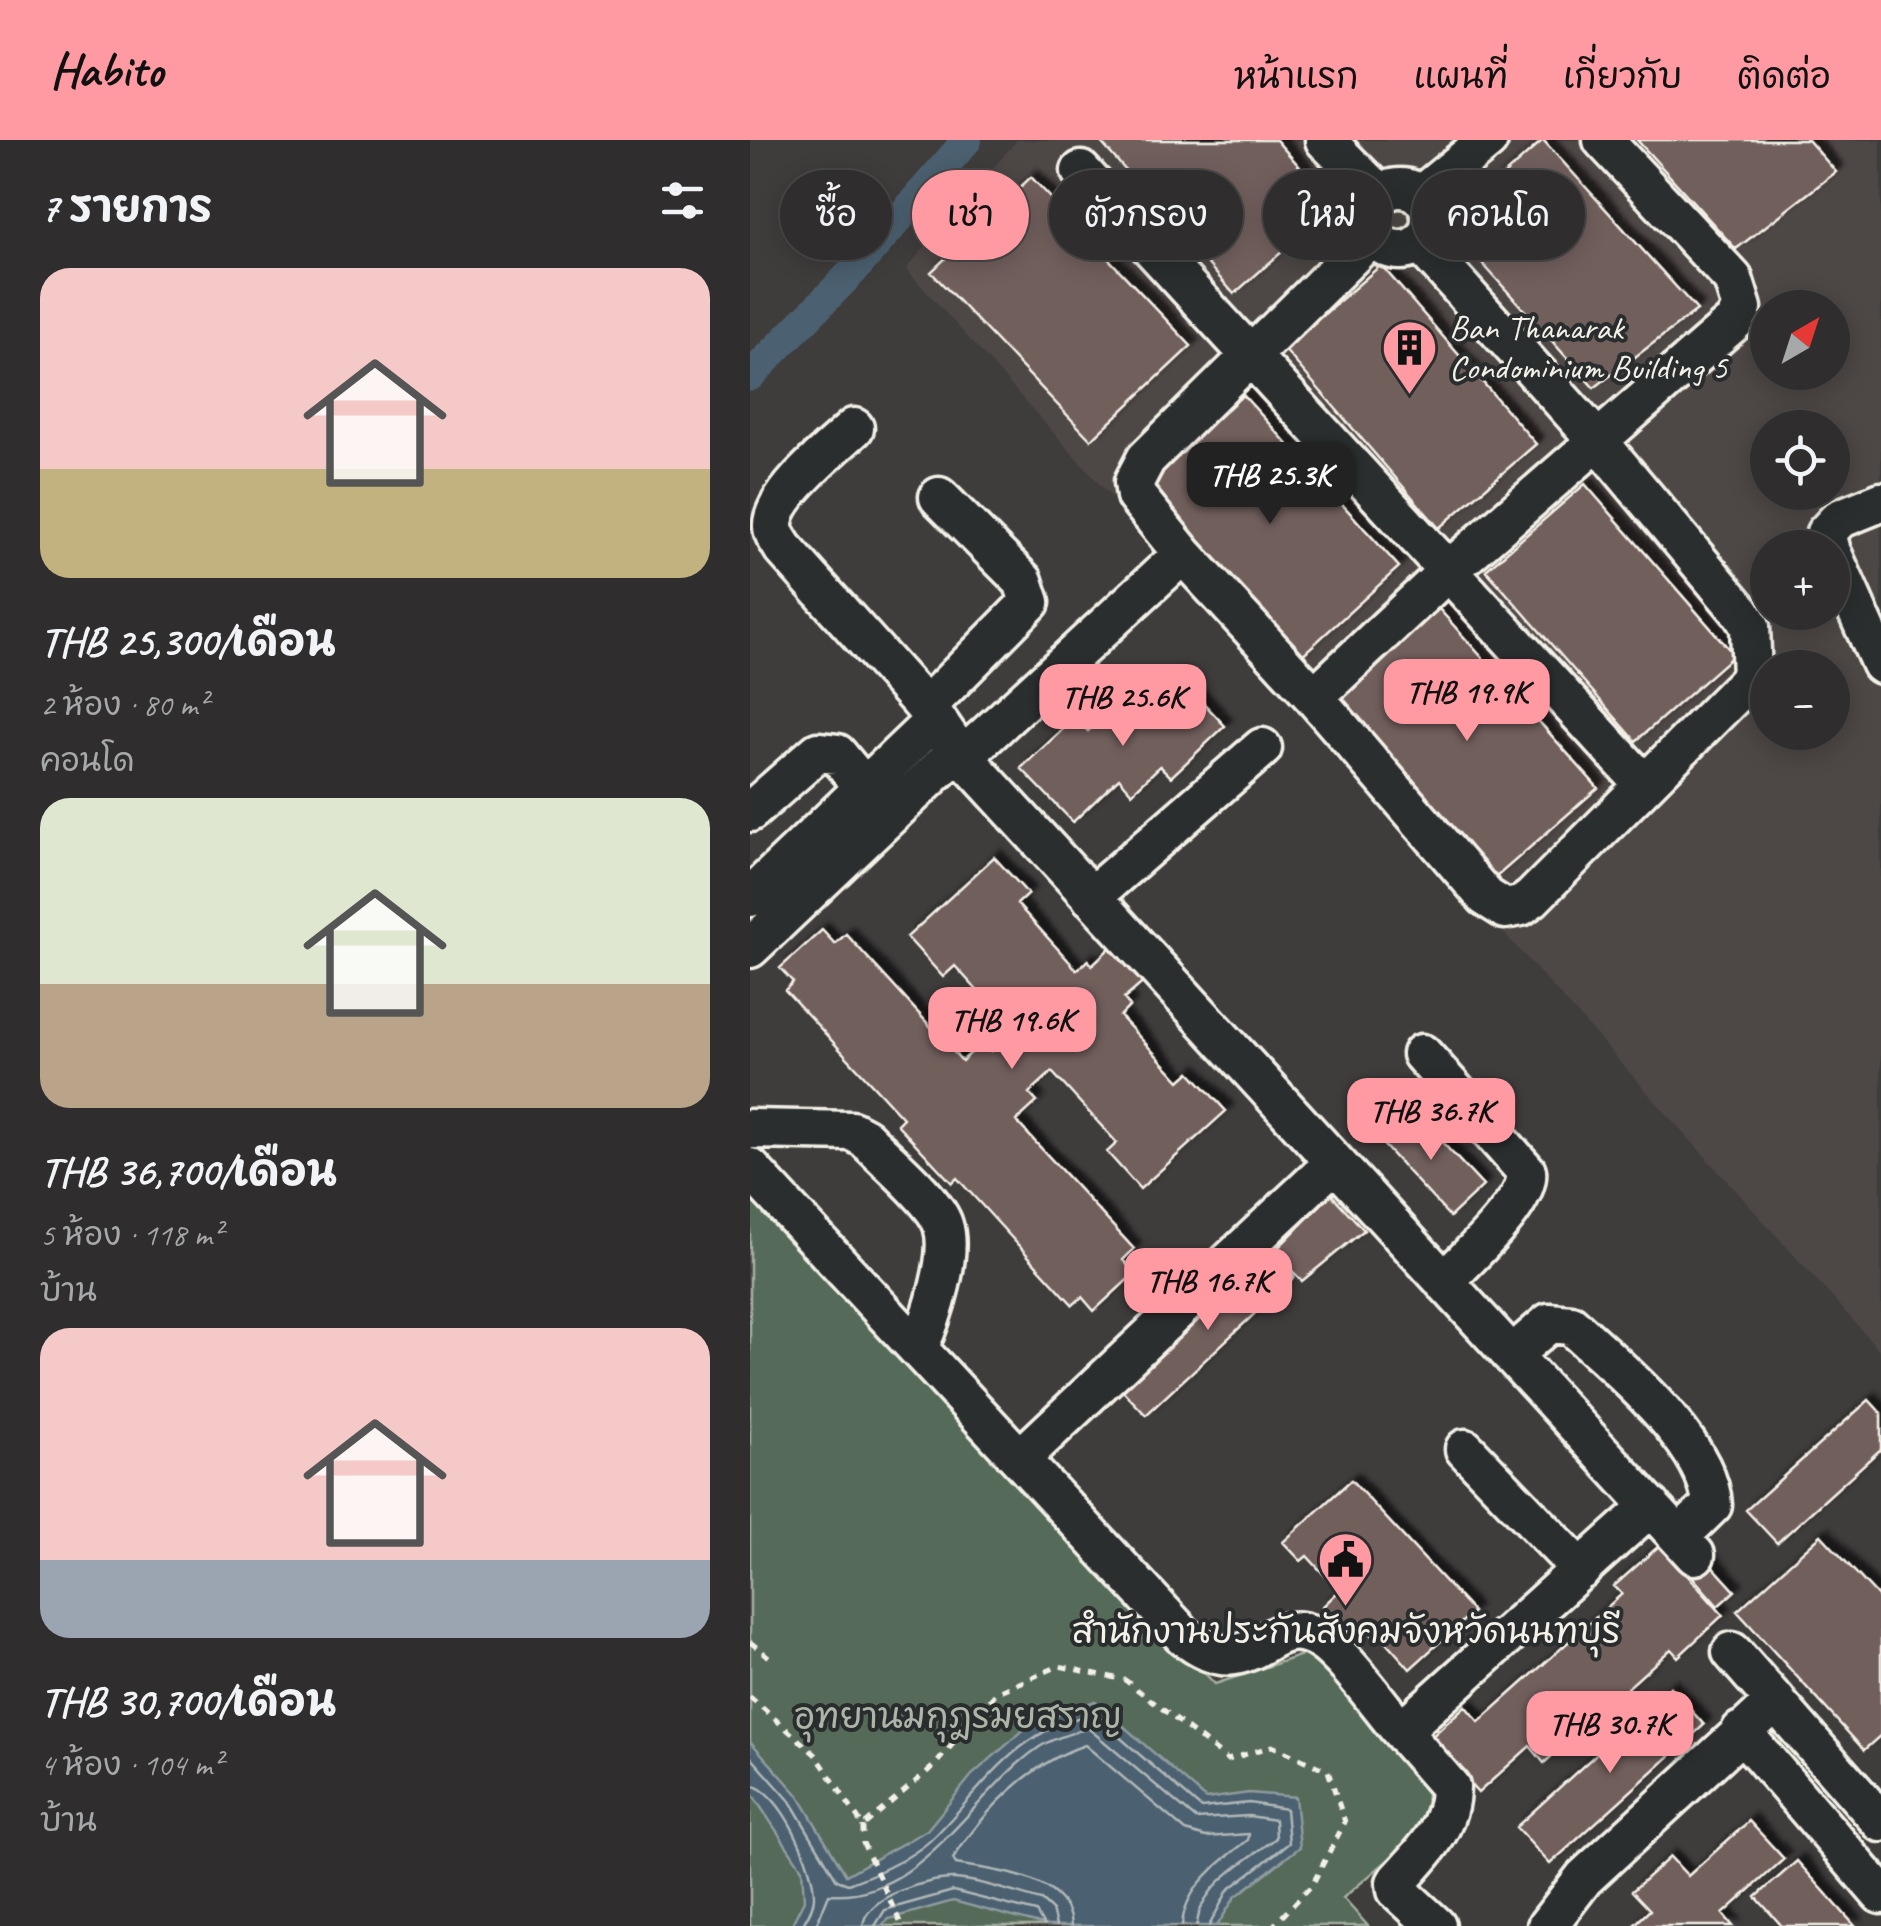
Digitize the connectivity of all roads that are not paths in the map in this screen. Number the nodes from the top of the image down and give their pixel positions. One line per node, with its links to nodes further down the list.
1 (1488, 140): 5 (lane)
2 (1603, 140): 11 (lane)
3 (1336, 144): 4 (lane)
4 (1358, 170)
5 (1452, 170)
6 (1164, 260): 9 (lane)
7 (1347, 260): 9 (lane)
8 (1434, 260): 11 (lane)
9 (1253, 356): 15 (lane); 16 (lane)
10 (854, 428): 20 (lane)
11 (1598, 441): 16 (lane); 23 (lane)
12 (939, 497): 20 (lane)
13 (1881, 502): 14 (lane)
14 (1828, 530)
15 (1183, 554): 19 (lane); 22 (lane)
16 (1448, 571): 19 (lane); 23 (lane)
17 (1850, 594): 18 (lane)
18 (1881, 664)
19 (1314, 697): 23 (lane)
20 (930, 714): 22 (lane); 24 (lane)
21 (1262, 748): 28 (lane)
22 (960, 754): 26 (lane); 28 (lane)
23 (1644, 784)
24 (853, 797): 25 (lane); 26 (lane); 27 (lane)
25 (750, 812)
26 (868, 837): 29 (lane)
27 (750, 897)
28 (1091, 897): 32 (lane)
29 (750, 948)
30 (1422, 1054): 34 (lane)
31 (750, 1129): 35 (lane)
32 (1334, 1164): 34 (lane); 38 (lane)
33 (750, 1168): 35 (lane)
34 (1444, 1282): 36 (lane)
35 (920, 1346): 38 (lane)
36 (1512, 1355): 39 (lane); 39 (lane)
37 (1465, 1448): 40 (lane)
38 (1022, 1457): 43 (lane)
39 (1652, 1506): 40 (lane)
40 (1581, 1570): 43 (lane)
41 (1732, 1652): 42 (lane)
42 (1776, 1701): 44 (lane); 45 (lane)
43 (1402, 1730): 48 (lane)
44 (1740, 1731): 46 (lane); 47 (lane)
45 (1881, 1822)
46 (1881, 1894)
47 (1557, 1922)
48 (1436, 1926)

